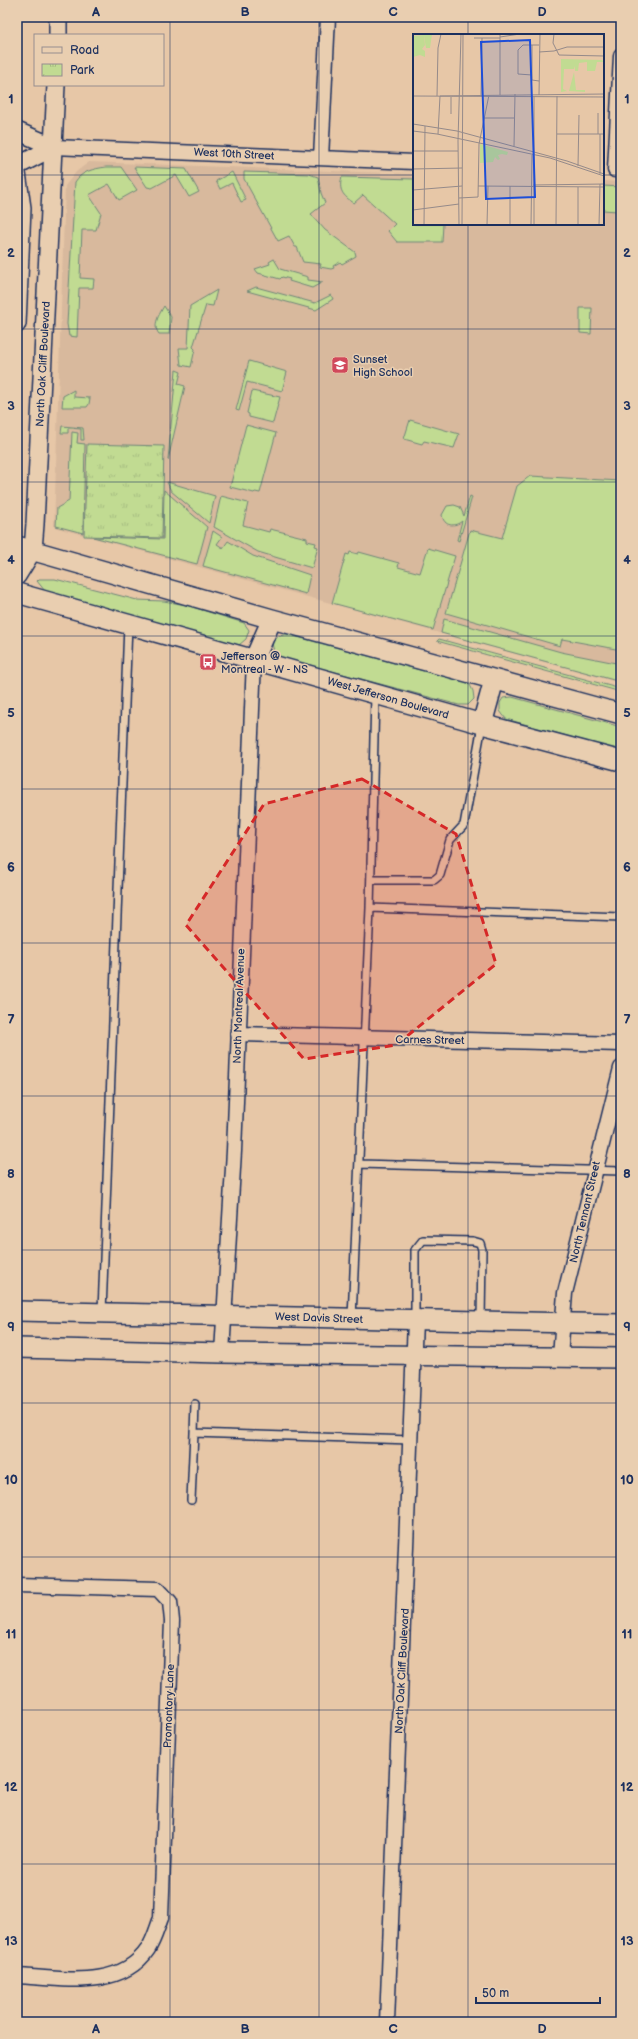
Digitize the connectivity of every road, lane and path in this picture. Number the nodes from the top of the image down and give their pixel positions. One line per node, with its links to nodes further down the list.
1 (58, 17): 3 (street)
2 (328, 17): 8 (street)
3 (58, 34)
4 (621, 56): 11 (street)
5 (56, 86): 7 (street, North Oak Cliff Boulevard)
6 (17, 131): 7 (street, West 10th Street)
7 (54, 147): 8 (street, West 10th Street); 10 (street, West 10th Street); 14 (street, North Oak Cliff Boulevard)
8 (321, 158): 9 (street, West 10th Street)
9 (413, 162)
10 (17, 166)
11 (613, 170)
12 (17, 173): 13 (street)
13 (17, 324)
14 (25, 548): 15 (street, North Oak Cliff Boulevard); 17 (main road)
15 (17, 576)
16 (17, 593): 18 (main road, West Jefferson Boulevard)
17 (272, 619): 19 (main road); 20 (main road)
18 (128, 624): 19 (main road, West Jefferson Boulevard); 36 (lane)
19 (254, 660): 21 (main road, West Jefferson Boulevard); 28 (street, North Montreal Avenue)
20 (494, 680): 22 (main road); 23 (main road)
21 (375, 694): 23 (main road, West Jefferson Boulevard); 25 (lane)
22 (621, 714)
23 (482, 724): 24 (main road, West Jefferson Boulevard); 25 (lane)
24 (621, 761)
25 (371, 880): 26 (lane)
26 (370, 908): 27 (lane); 29 (lane)
27 (621, 917)
28 (238, 1034): 29 (street, Carnes Street); 37 (street, North Montreal Avenue)
29 (364, 1038): 30 (street, Carnes Street); 32 (lane)
30 (621, 1044)
31 (621, 1068): 33 (street, North Tennant Street)
32 (360, 1164): 33 (lane); 38 (lane)
33 (594, 1170): 34 (lane); 41 (street, North Tennant Street)
34 (621, 1170)
35 (17, 1311): 36 (main road, West Davis Street)
36 (102, 1313): 37 (main road, West Davis Street)
37 (224, 1315): 38 (main road, West Davis Street); 44 (street, North Montreal Avenue)
38 (352, 1319): 39 (main road, West Davis Street)
39 (415, 1321): 40 (main road, West Davis Street); 40 (lane); 45 (street, North Oak Cliff Boulevard)
40 (481, 1321): 41 (main road, West Davis Street)
41 (562, 1323): 42 (main road, West Davis Street); 46 (street, North Tennant Street)
42 (621, 1324)
43 (17, 1348): 44 (main road)
44 (222, 1353): 45 (main road)
45 (414, 1355): 46 (main road); 50 (street, North Oak Cliff Boulevard)
46 (560, 1357): 47 (main road)
47 (621, 1358)
48 (195, 1404): 49 (lane)
49 (194, 1433): 50 (lane); 51 (lane)
50 (411, 1440): 54 (street, North Oak Cliff Boulevard)
51 (192, 1500)
52 (17, 1585): 53 (street, Promontory Lane)
53 (17, 1976)
54 (387, 2022)

